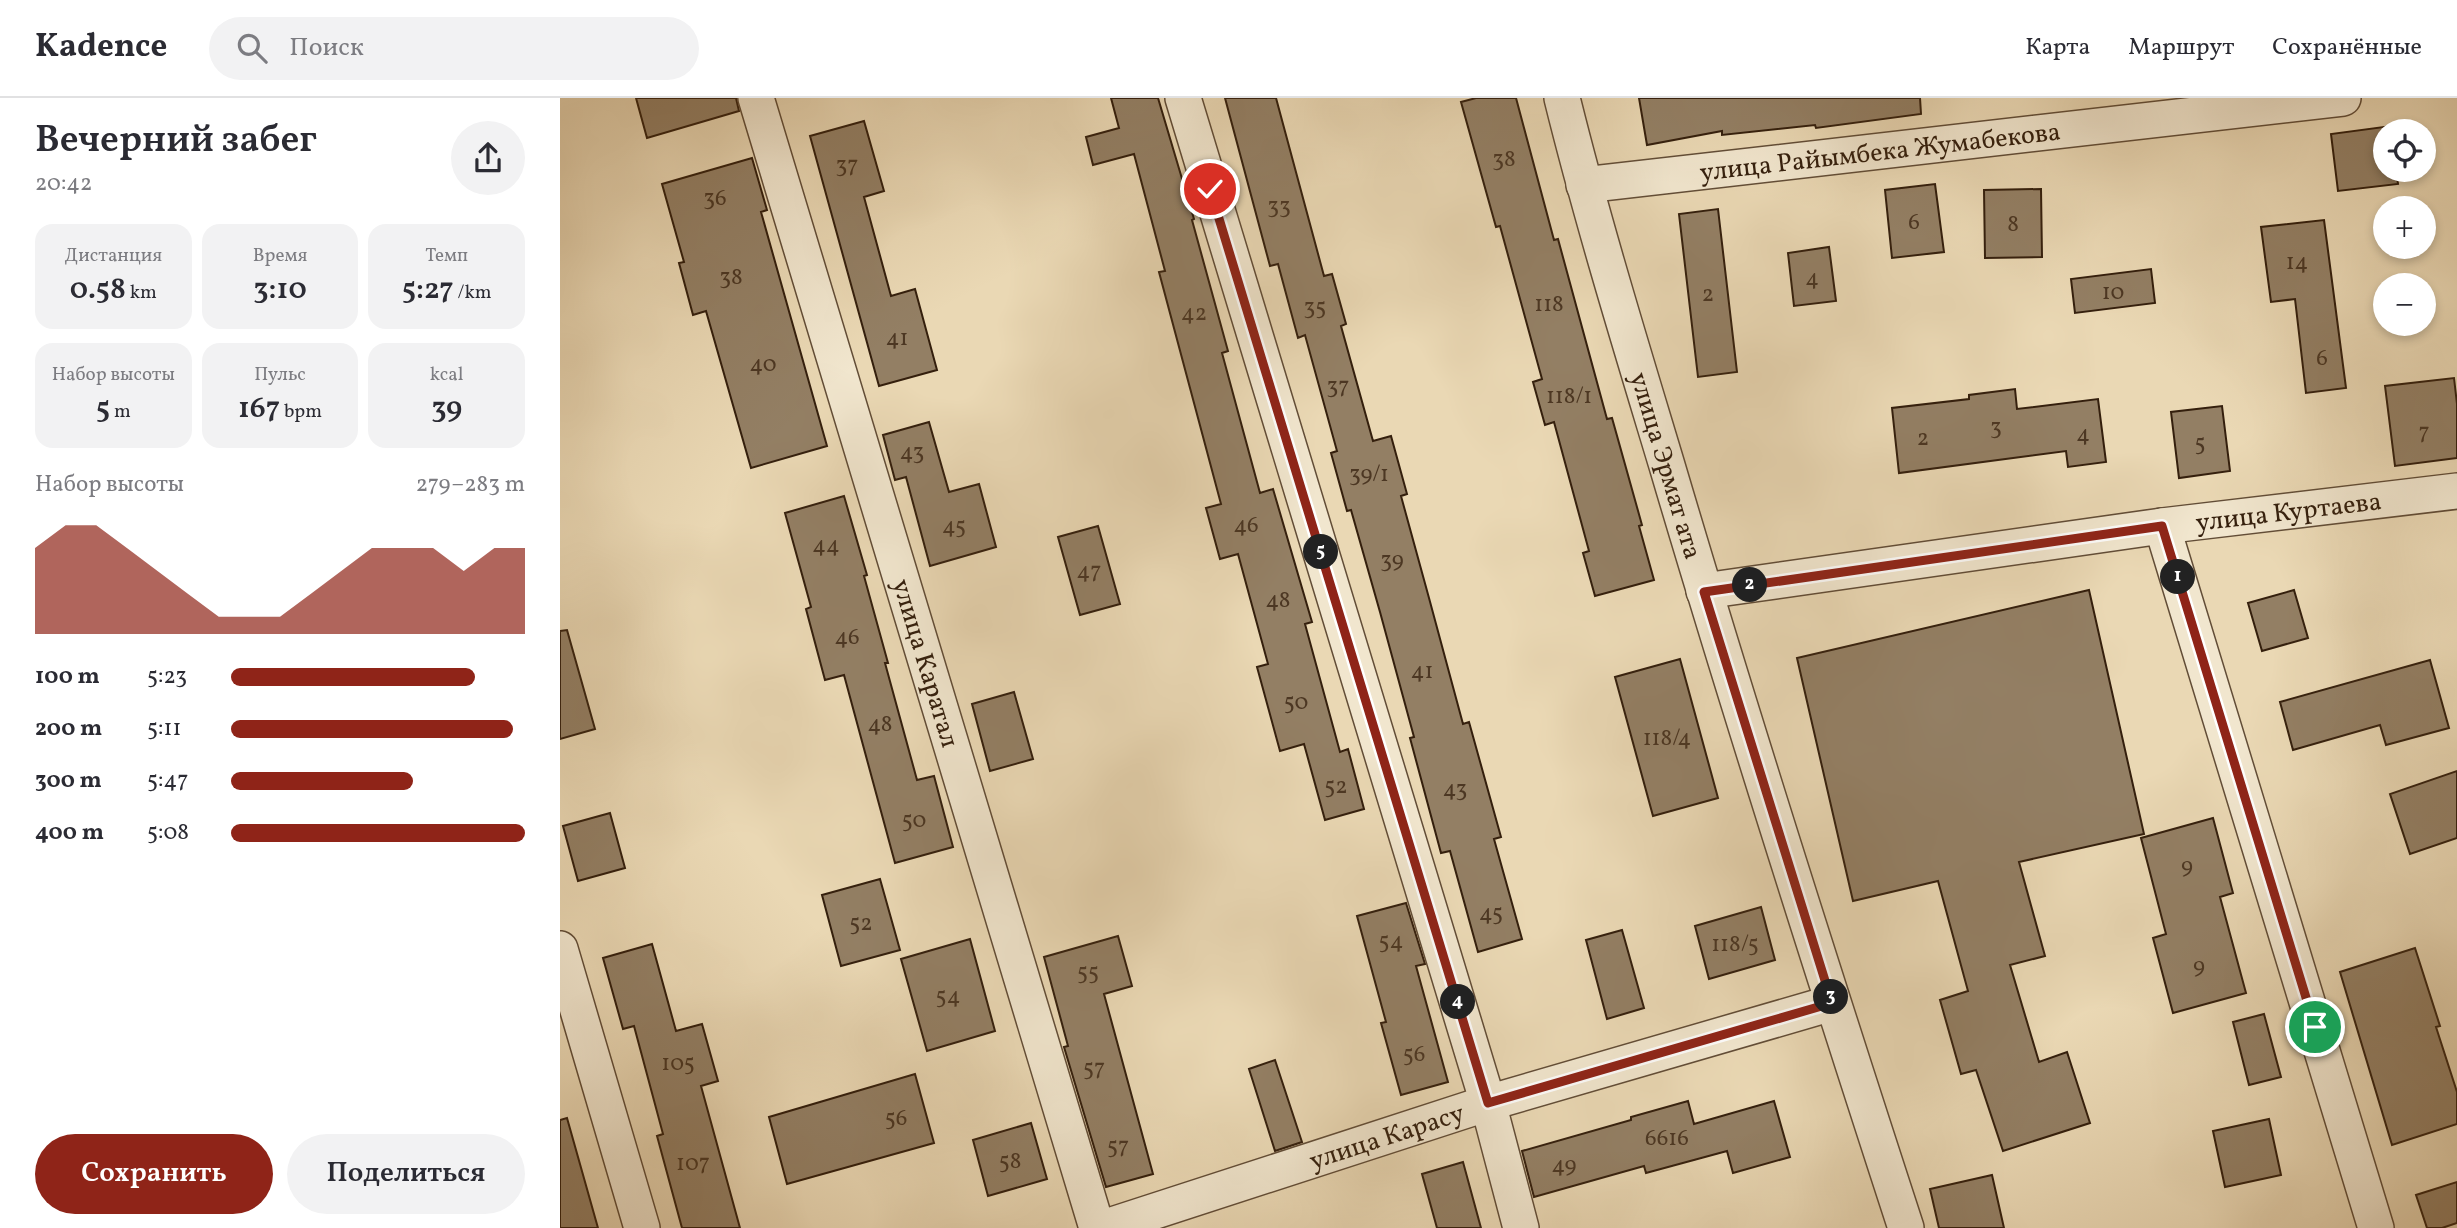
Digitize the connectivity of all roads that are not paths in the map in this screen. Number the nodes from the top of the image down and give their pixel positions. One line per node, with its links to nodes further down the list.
1 (756, 98): 13 (street, улица Каратал)
2 (1183, 98): 11 (street)
3 (1562, 98): 5 (street, улица Эрмат ата)
4 (2343, 98): 5 (street, улица Райымбека Жумабекова)
5 (1584, 185): 8 (street, улица Эрмат ата)
6 (2457, 491): 7 (street, улица Куртаева)
7 (2162, 526): 8 (street, улица Куртаева); 17 (street)
8 (1704, 592): 10 (street, улица Эрмат ата)
9 (560, 949): 12 (street)
10 (1832, 1003): 11 (street, улица Карасу); 16 (street, улица Эрмат ата)
11 (1488, 1103): 14 (street, улица Карасу); 15 (street)
12 (642, 1228)
13 (1097, 1228)
14 (1103, 1228)
15 (1521, 1228)
16 (1906, 1228)
17 (2376, 1228)

